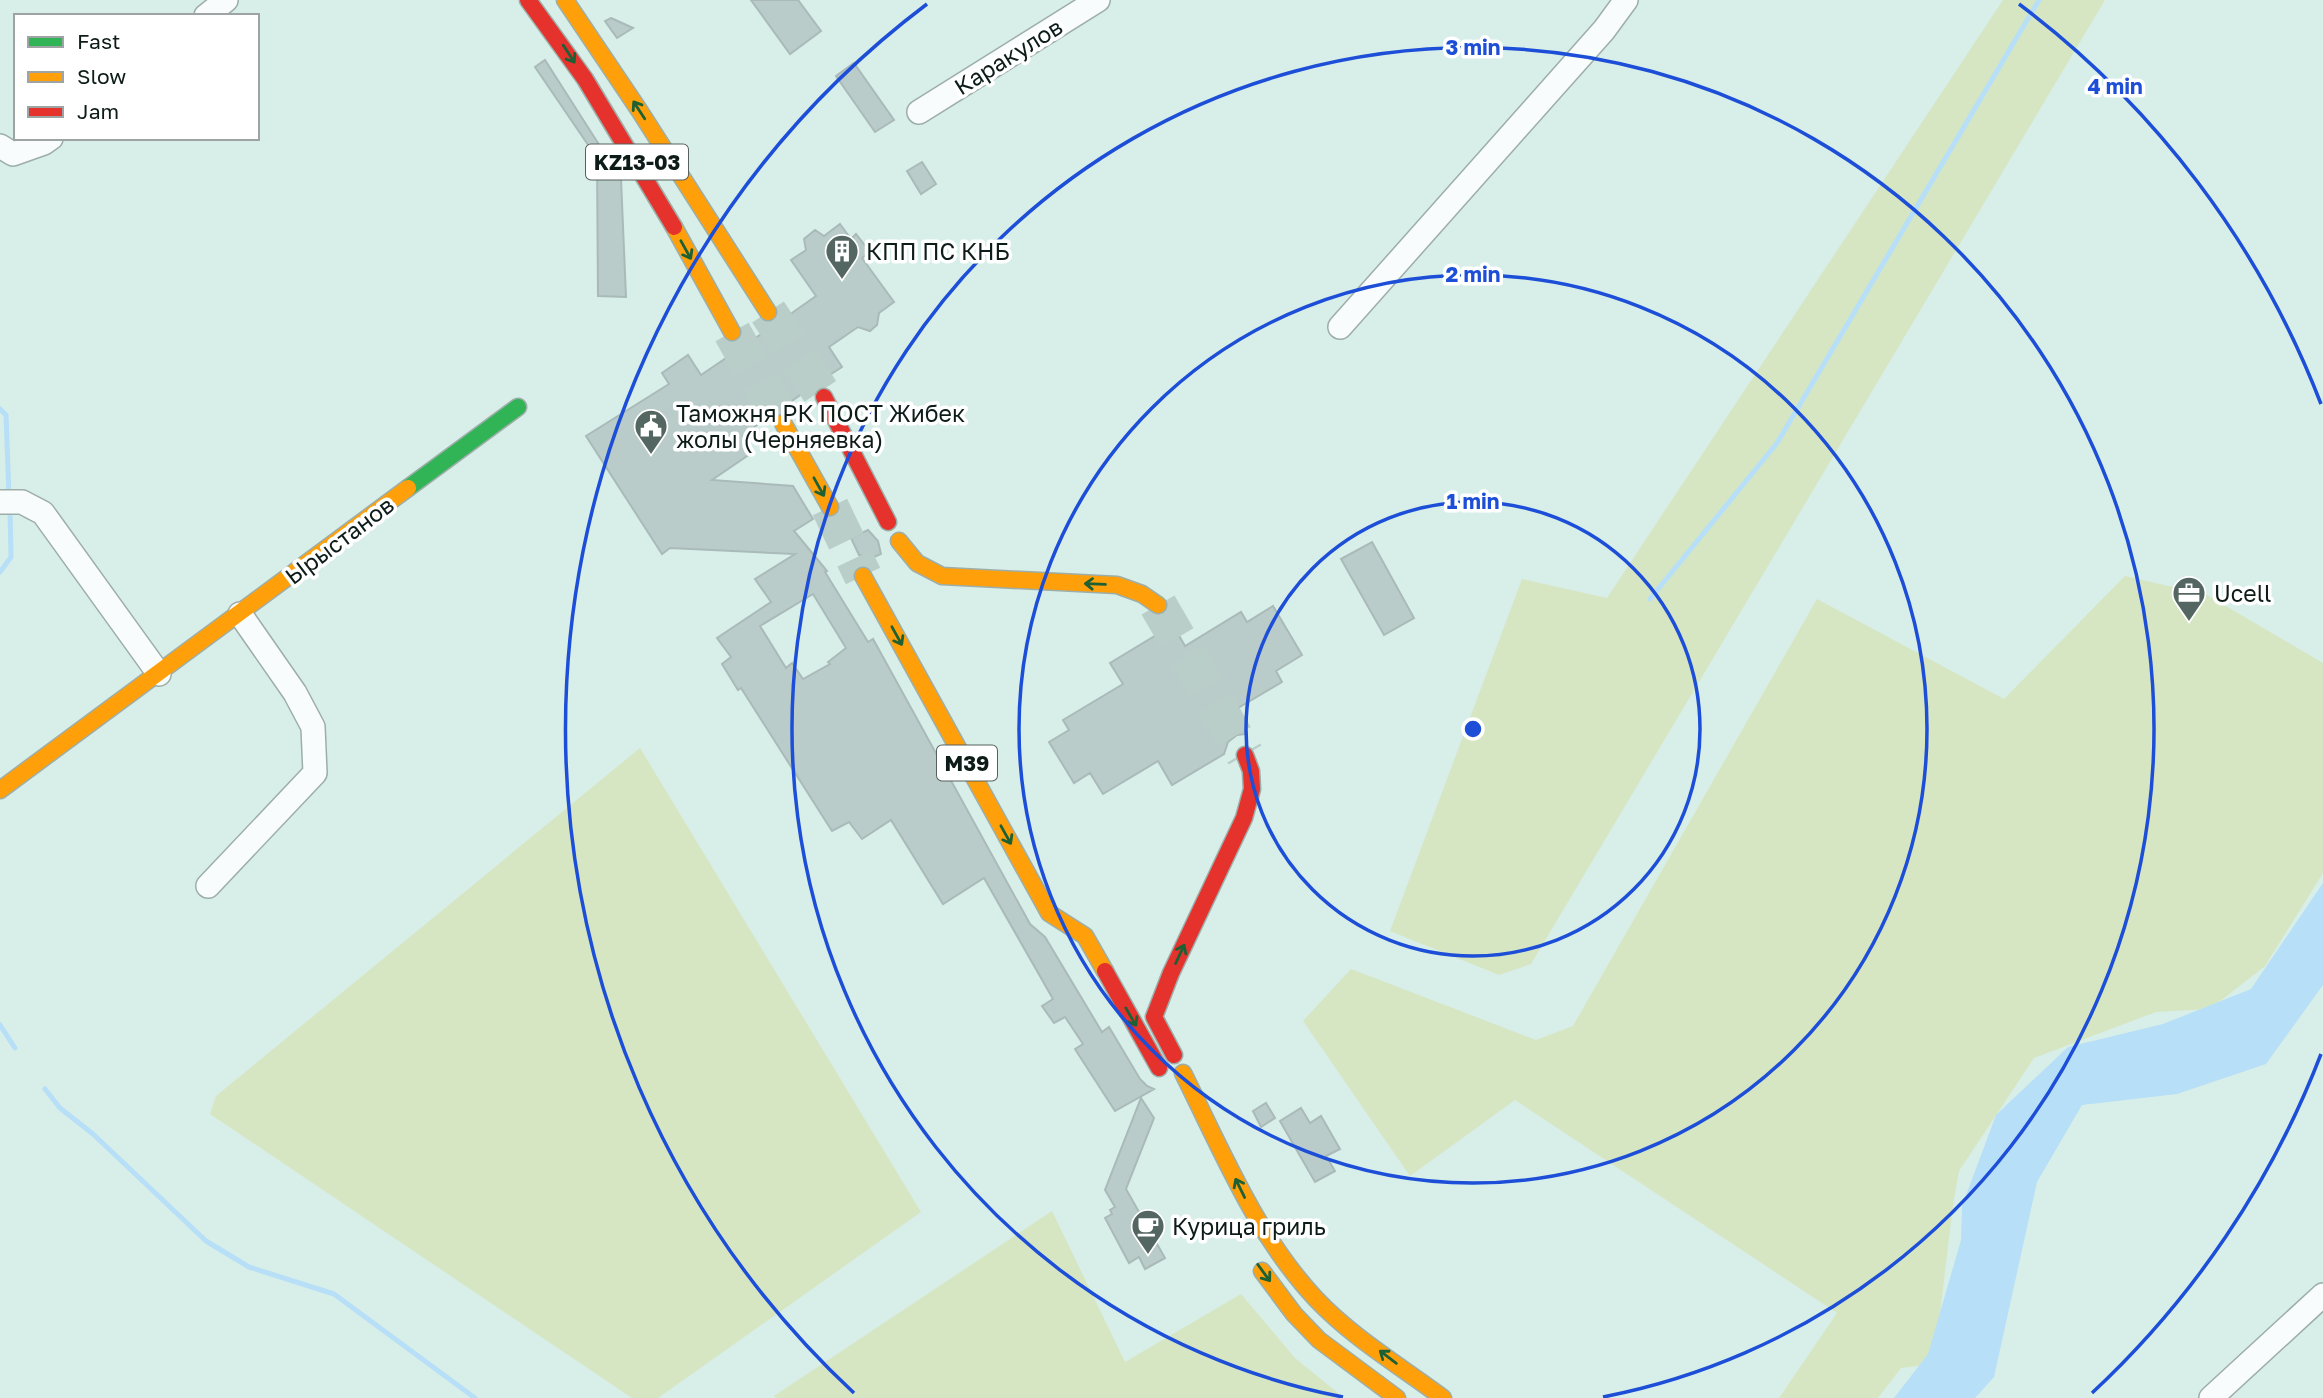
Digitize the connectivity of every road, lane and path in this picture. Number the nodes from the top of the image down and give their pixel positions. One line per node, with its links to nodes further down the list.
1 (226, 0): 6 (street)
2 (528, 0): 12 (main road, KZ13-03, one-way to 12)
3 (565, 0): 10 (main road, KZ13-03, one-way to 3)
4 (1097, 0): 7 (street, Каракулов)
5 (1626, 0): 11 (street)
6 (208, 14)
7 (919, 112)
8 (48, 140): 9 (street)
9 (0, 146)
10 (768, 312)
11 (1340, 327)
12 (732, 332)
13 (824, 397): 18 (main road)
14 (518, 407): 22 (main road, Ырыстанов)
15 (783, 423): 17 (main road, one-way to 17)
16 (0, 502): 23 (street)
17 (830, 507)
18 (888, 522)
19 (899, 541): 21 (main road, one-way to 19)
20 (863, 576): 27 (main road, M39, one-way to 27)
21 (1158, 605)
22 (240, 614): 23 (main road, Ырыстанов); 26 (street)
23 (159, 674): 25 (main road, Ырыстанов)
24 (1245, 755): 31 (main road, one-way to 24)
25 (0, 790)
26 (208, 886)
27 (1159, 1068)
28 (1253, 1257): 30 (main road, one-way to 30)
29 (2323, 1295): 32 (street)
30 (1397, 1398)
31 (1443, 1398)
32 (2211, 1398)

